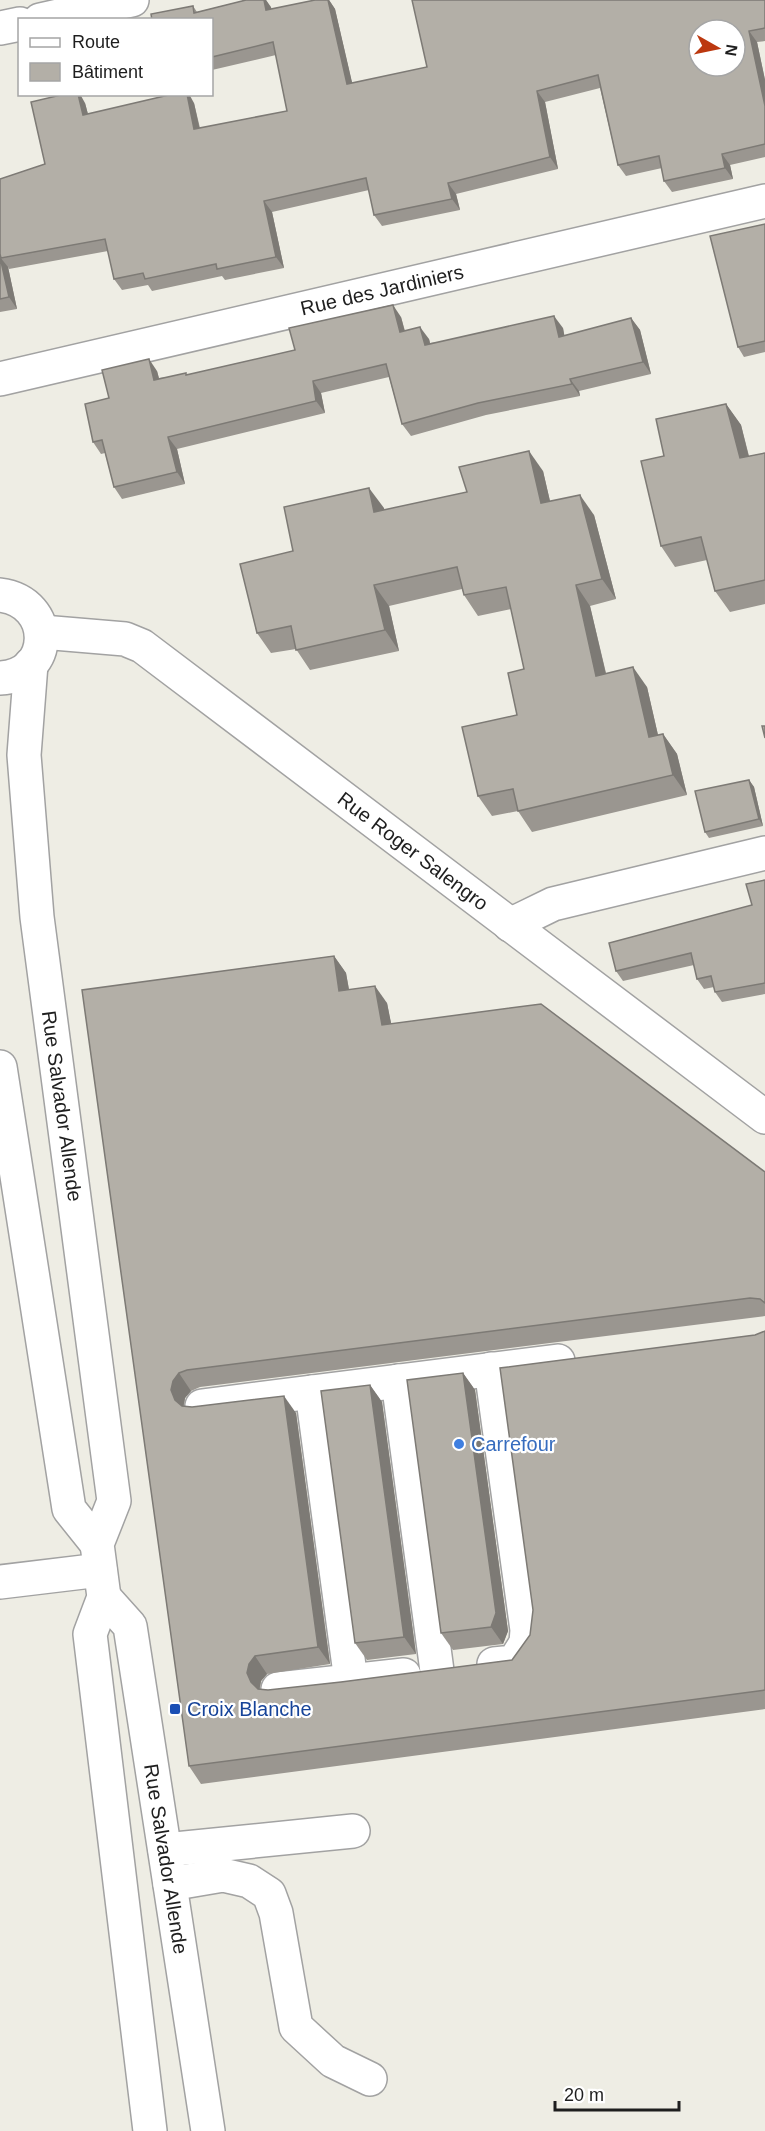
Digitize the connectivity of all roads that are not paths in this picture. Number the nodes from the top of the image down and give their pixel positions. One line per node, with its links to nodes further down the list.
1 (132, 0): 2 (street)
2 (49, 18)
3 (18, 24): 4 (street)
4 (0, 28)
5 (765, 201): 6 (street, Rue des Jardiniers)
6 (0, 380)
7 (4, 590): 8 (street)
8 (42, 632): 9 (street, Rue Salvador Allende); 12 (street, Rue Roger Salengro)
9 (32, 664): 10 (street); 20 (street, Rue Salvador Allende)
10 (0, 678)
11 (765, 852): 12 (street)
12 (510, 926): 14 (street, Rue Roger Salengro)
13 (0, 1067): 20 (street, Rue Salvador Allende)
14 (765, 1117)
15 (582, 1358): 16 (street)
16 (491, 1369): 17 (street); 22 (street)
17 (398, 1381): 18 (street); 22 (street)
18 (312, 1392): 19 (street); 23 (street)
19 (202, 1406)
20 (100, 1570): 21 (street); 26 (street, Rue Salvador Allende); 29 (street, Rue Salvador Allende)
21 (0, 1582)
22 (437, 1671): 23 (street)
23 (351, 1681): 24 (street)
24 (278, 1689)
25 (353, 1831): 26 (street)
26 (165, 1850): 27 (street, Rue Salvador Allende)
27 (170, 1884): 28 (street); 30 (street, Rue Salvador Allende)
28 (370, 2079)
29 (150, 2131)
30 (208, 2131)

